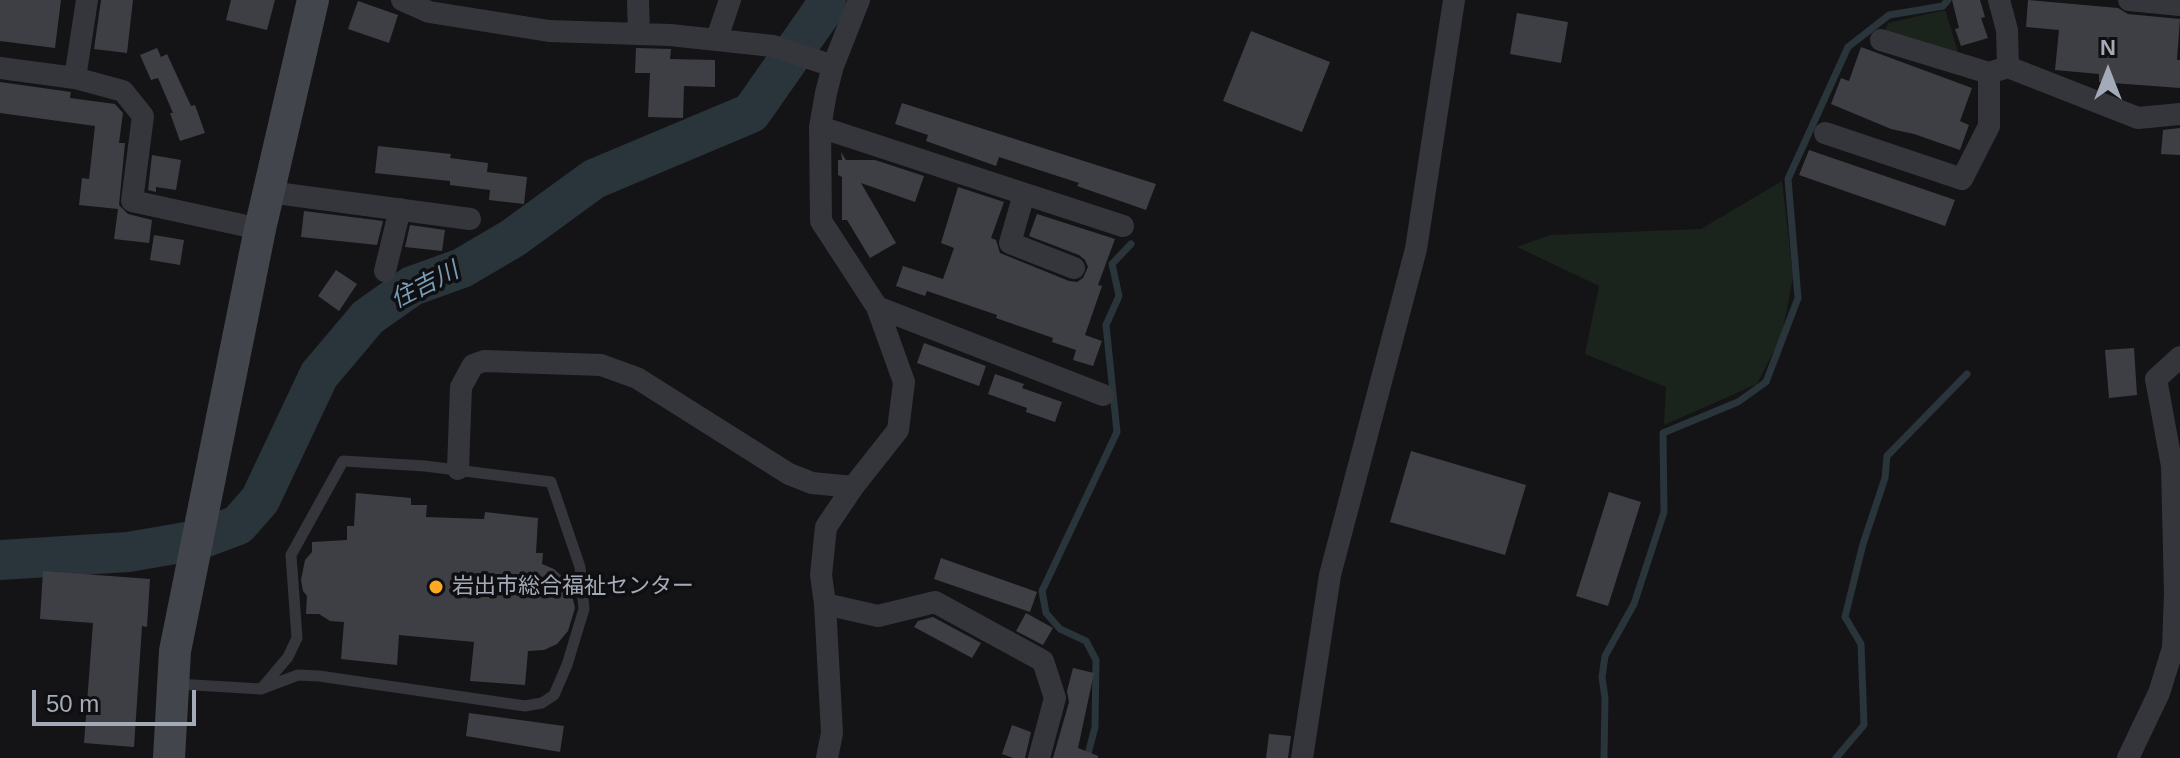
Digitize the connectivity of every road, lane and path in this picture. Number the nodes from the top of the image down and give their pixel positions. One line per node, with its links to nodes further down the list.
1 (87, 0): 17 (street)
2 (313, 0): 21 (street)
3 (402, 0): 11 (street)
4 (638, 0): 11 (street)
5 (730, 0): 12 (street)
6 (859, 0): 14 (street)
7 (1454, 0): 40 (street)
8 (1999, 0): 16 (street)
9 (2129, 0): 10 (street)
10 (2180, 5)
11 (639, 34): 12 (street)
12 (717, 38): 14 (street)
13 (1881, 40): 16 (street)
14 (833, 66): 19 (street)
15 (0, 68): 17 (street)
16 (1998, 70): 18 (street); 20 (street)
17 (75, 78): 26 (street)
18 (2180, 114)
19 (820, 127): 22 (street); 29 (street)
20 (1825, 133)
21 (269, 192): 23 (street); 26 (street)
22 (1024, 194): 25 (street); 27 (street)
23 (400, 209): 24 (street); 28 (street)
24 (470, 219)
25 (1123, 226)
26 (260, 229): 35 (street)
27 (1074, 268)
28 (385, 271)
29 (877, 307): 31 (street); 33 (street)
30 (2180, 357): 41 (street)
31 (1103, 395)
32 (458, 469): 33 (street); 36 (lane); 36 (lane)
33 (853, 487): 34 (street)
34 (825, 604): 38 (street); 39 (street)
35 (172, 684): 36 (lane); 37 (street)
36 (261, 689)
37 (169, 758)
38 (827, 758)
39 (1039, 758)
40 (1302, 758)
41 (2128, 758)

